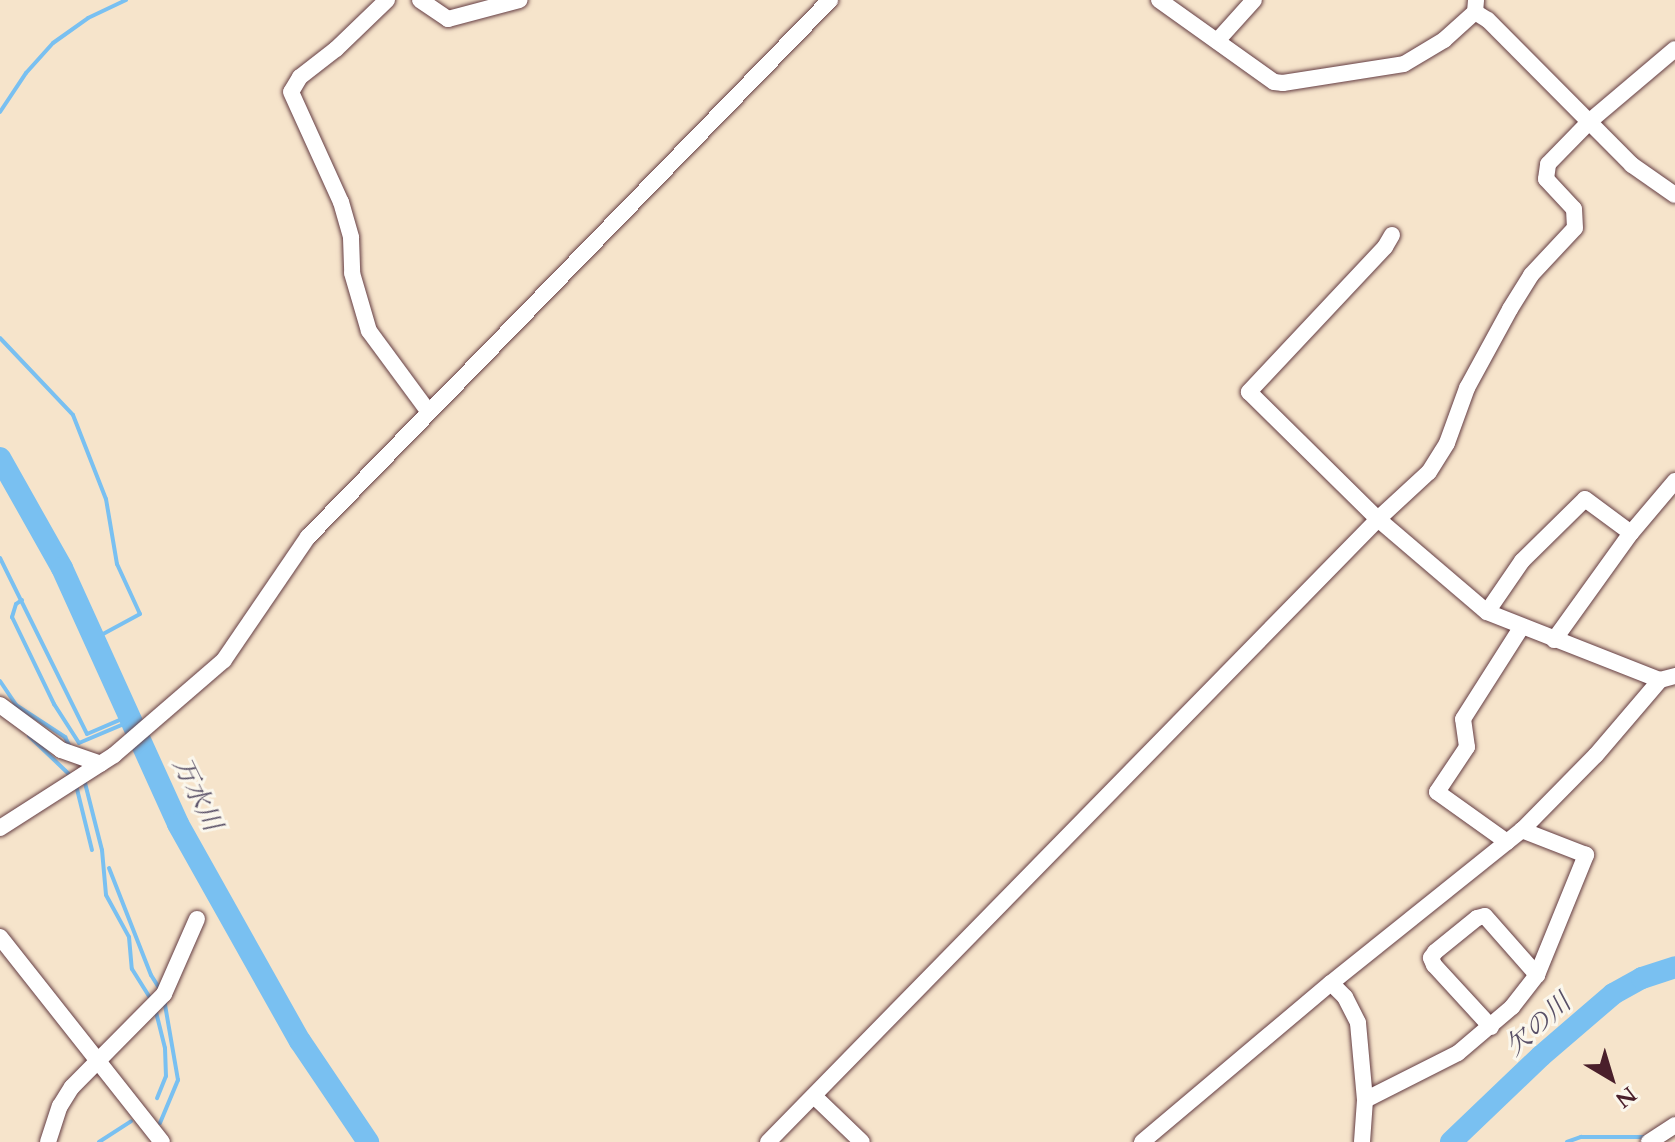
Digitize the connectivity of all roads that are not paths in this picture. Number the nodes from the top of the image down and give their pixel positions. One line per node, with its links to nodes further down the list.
1 (387, 0): 13 (street)
2 (420, 0): 3 (street)
3 (520, 0)
4 (830, 0): 13 (street)
5 (1159, 0): 8 (street)
6 (1254, 0): 8 (street)
7 (1476, 6): 8 (street); 10 (street)
8 (1217, 41)
9 (1675, 49): 10 (street)
10 (1590, 121): 11 (street); 15 (street)
11 (1675, 195)
12 (1392, 235): 15 (street)
13 (428, 411): 22 (street)
14 (1675, 481): 16 (street)
15 (1378, 519): 17 (street); 32 (street)
16 (1631, 533): 17 (street); 19 (street)
17 (1487, 612): 18 (street)
18 (1521, 628): 19 (street); 25 (street)
19 (1554, 640): 20 (street)
20 (1667, 678): 24 (street)
21 (0, 705): 22 (street)
22 (102, 763): 23 (street)
23 (0, 828)
24 (1522, 830): 25 (street); 28 (street)
25 (1507, 842): 29 (street)
26 (197, 919): 31 (street)
27 (0, 937): 31 (street)
28 (1537, 975): 30 (street); 30 (street)
29 (1331, 983): 33 (street); 40 (street)
30 (1491, 1027): 33 (street)
31 (97, 1059): 36 (street); 37 (street)
32 (814, 1096): 38 (street); 39 (street)
33 (1365, 1100): 41 (street)
34 (1675, 1125): 35 (street)
35 (1654, 1138)
36 (48, 1142)
37 (162, 1142)
38 (768, 1142)
39 (862, 1142)
40 (1142, 1142)
41 (1362, 1142)

